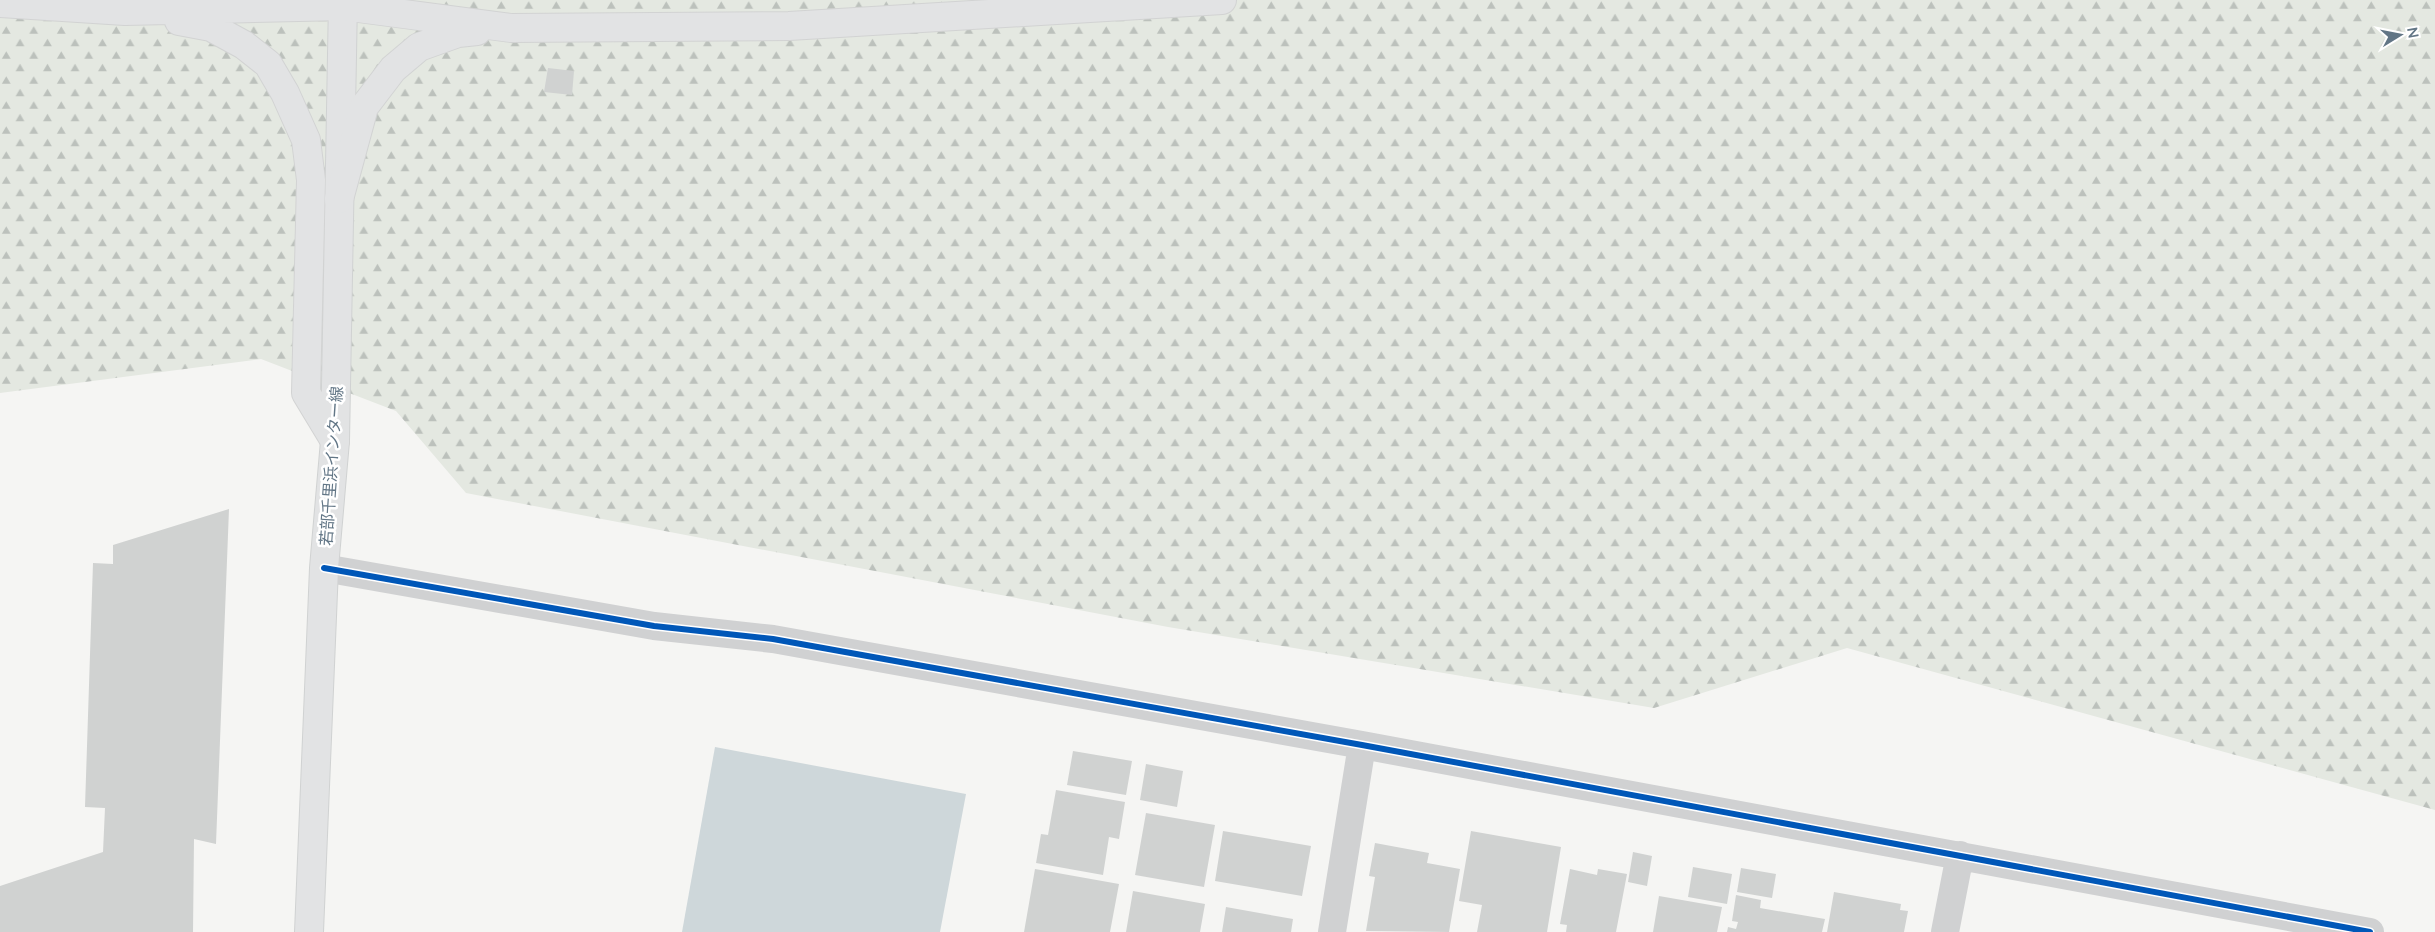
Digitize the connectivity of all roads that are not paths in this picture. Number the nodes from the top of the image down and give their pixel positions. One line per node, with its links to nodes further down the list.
1 (1222, 0): 5 (main road)
2 (0, 3): 4 (main road)
3 (343, 3): 4 (main road); 5 (main road); 6 (main road, 若部千里浜インター線)
4 (125, 11): 7 (main road)
5 (511, 28): 6 (main road)
6 (339, 198): 7 (main road, 若部千里浜インター線)
7 (336, 441): 8 (main road, 若部千里浜インター線)
8 (324, 568): 9 (street); 11 (main road, 若部千里浜インター線)
9 (1362, 745): 10 (street); 12 (street)
10 (1960, 855): 13 (street); 14 (street)
11 (309, 932)
12 (1332, 932)
13 (1945, 932)
14 (2370, 932)

